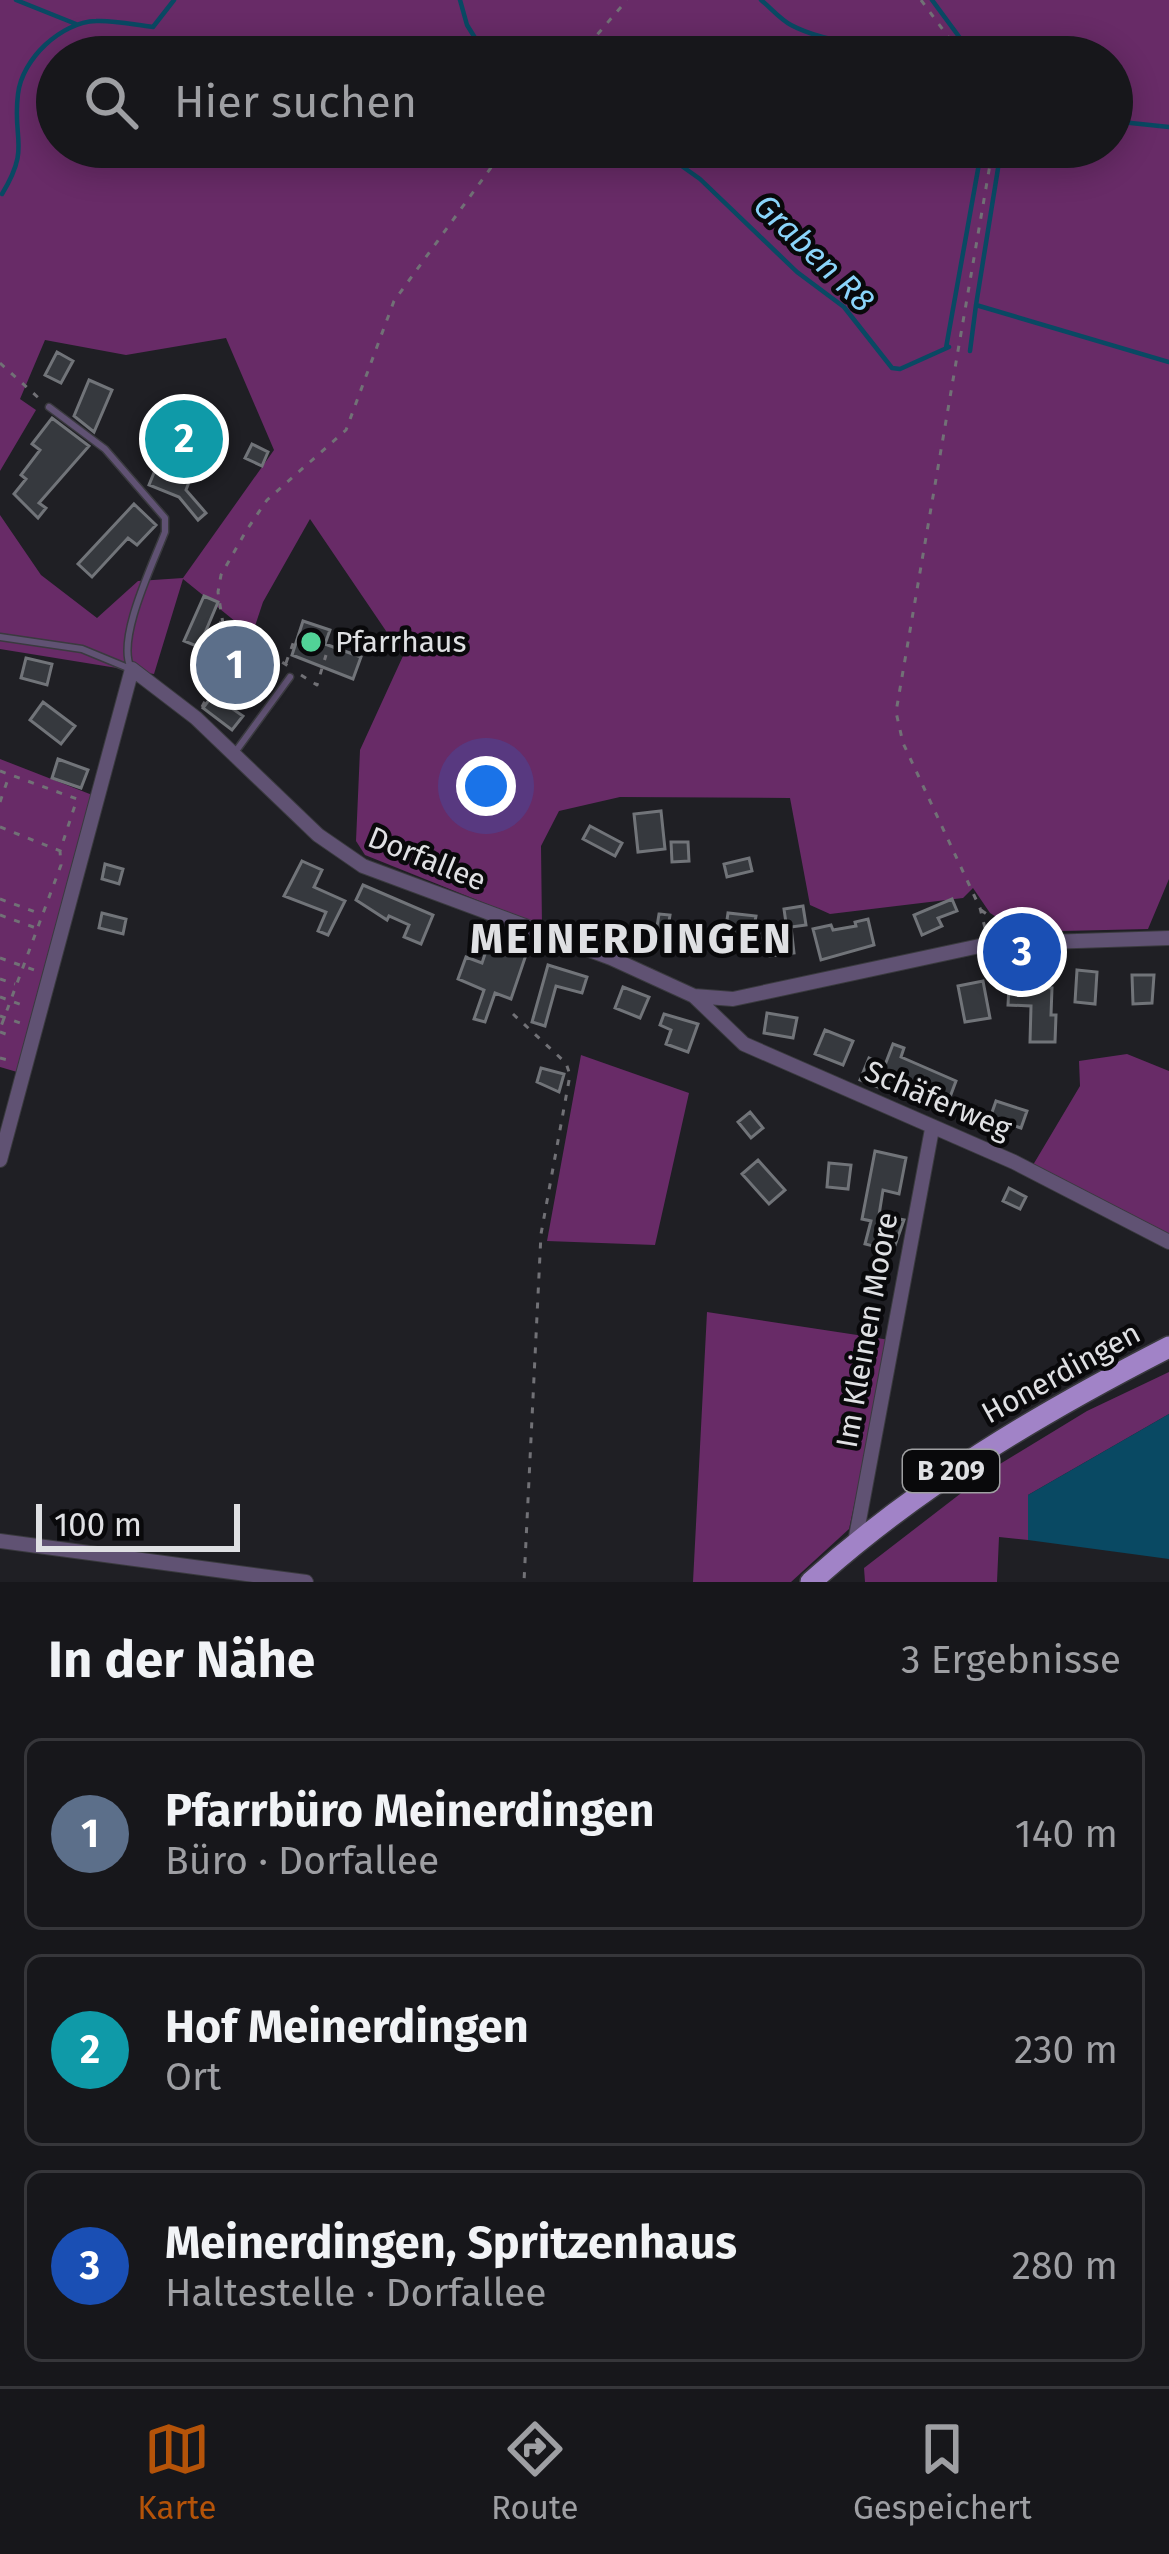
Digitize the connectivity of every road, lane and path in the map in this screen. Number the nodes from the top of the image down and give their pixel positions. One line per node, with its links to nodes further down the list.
1 (628, 0): 3 (path)
2 (921, 0): 4 (path)
3 (596, 36)
4 (948, 36)
5 (491, 168): 9 (path)
6 (989, 168): 28 (path)
7 (0, 363): 8 (path)
8 (49, 407): 14 (lane)
9 (239, 634): 13 (path); 16 (path)
10 (0, 637): 14 (lane)
11 (295, 638): 13 (path)
12 (326, 656): 13 (path)
13 (285, 664)
14 (132, 669): 18 (street, Dorfallee); 26 (street)
15 (290, 677): 17 (lane)
16 (214, 685): 17 (path); 18 (path)
17 (265, 711): 19 (lane)
18 (196, 718): 19 (street, Dorfallee)
19 (234, 754): 40 (street, Dorfallee)
20 (0, 771): 21 (path)
21 (10, 775): 22 (path); 25 (path)
22 (3, 784): 23 (path)
23 (0, 800)
24 (0, 827): 25 (path)
25 (60, 851): 26 (path); 29 (path)
26 (81, 859): 37 (street)
27 (0, 899): 29 (path)
28 (980, 908): 33 (path); 34 (path)
29 (43, 914): 31 (path)
30 (0, 916): 31 (path)
31 (38, 929): 36 (path)
32 (1169, 938): 33 (street, Dorfallee)
33 (1024, 942): 34 (street, Dorfallee)
34 (989, 944): 42 (street, Dorfallee)
35 (0, 958): 36 (path)
36 (24, 966): 37 (path); 39 (path)
37 (50, 976): 52 (street)
38 (0, 979): 39 (path)
39 (17, 985): 43 (path)
40 (694, 996): 42 (street, Dorfallee); 49 (street, Schäferweg)
41 (0, 997): 43 (path)
42 (733, 999): 49 (street)
43 (11, 1000): 44 (path); 46 (path)
44 (25, 1006)
45 (513, 1014): 58 (path)
46 (2, 1016): 47 (path); 48 (path)
47 (20, 1023)
48 (0, 1030): 50 (path)
49 (730, 1030): 51 (street, Schäferweg)
50 (14, 1037)
51 (932, 1129): 53 (street, Schäferweg); 56 (street, Im Kleinen Moore)
52 (0, 1160)
53 (1169, 1242)
54 (1169, 1347): 56 (main road, Honerdingen / B 209)
55 (0, 1541): 57 (street)
56 (855, 1542): 59 (main road, Honerdingen / B 209)
57 (306, 1582)
58 (524, 1582)
59 (811, 1582)

